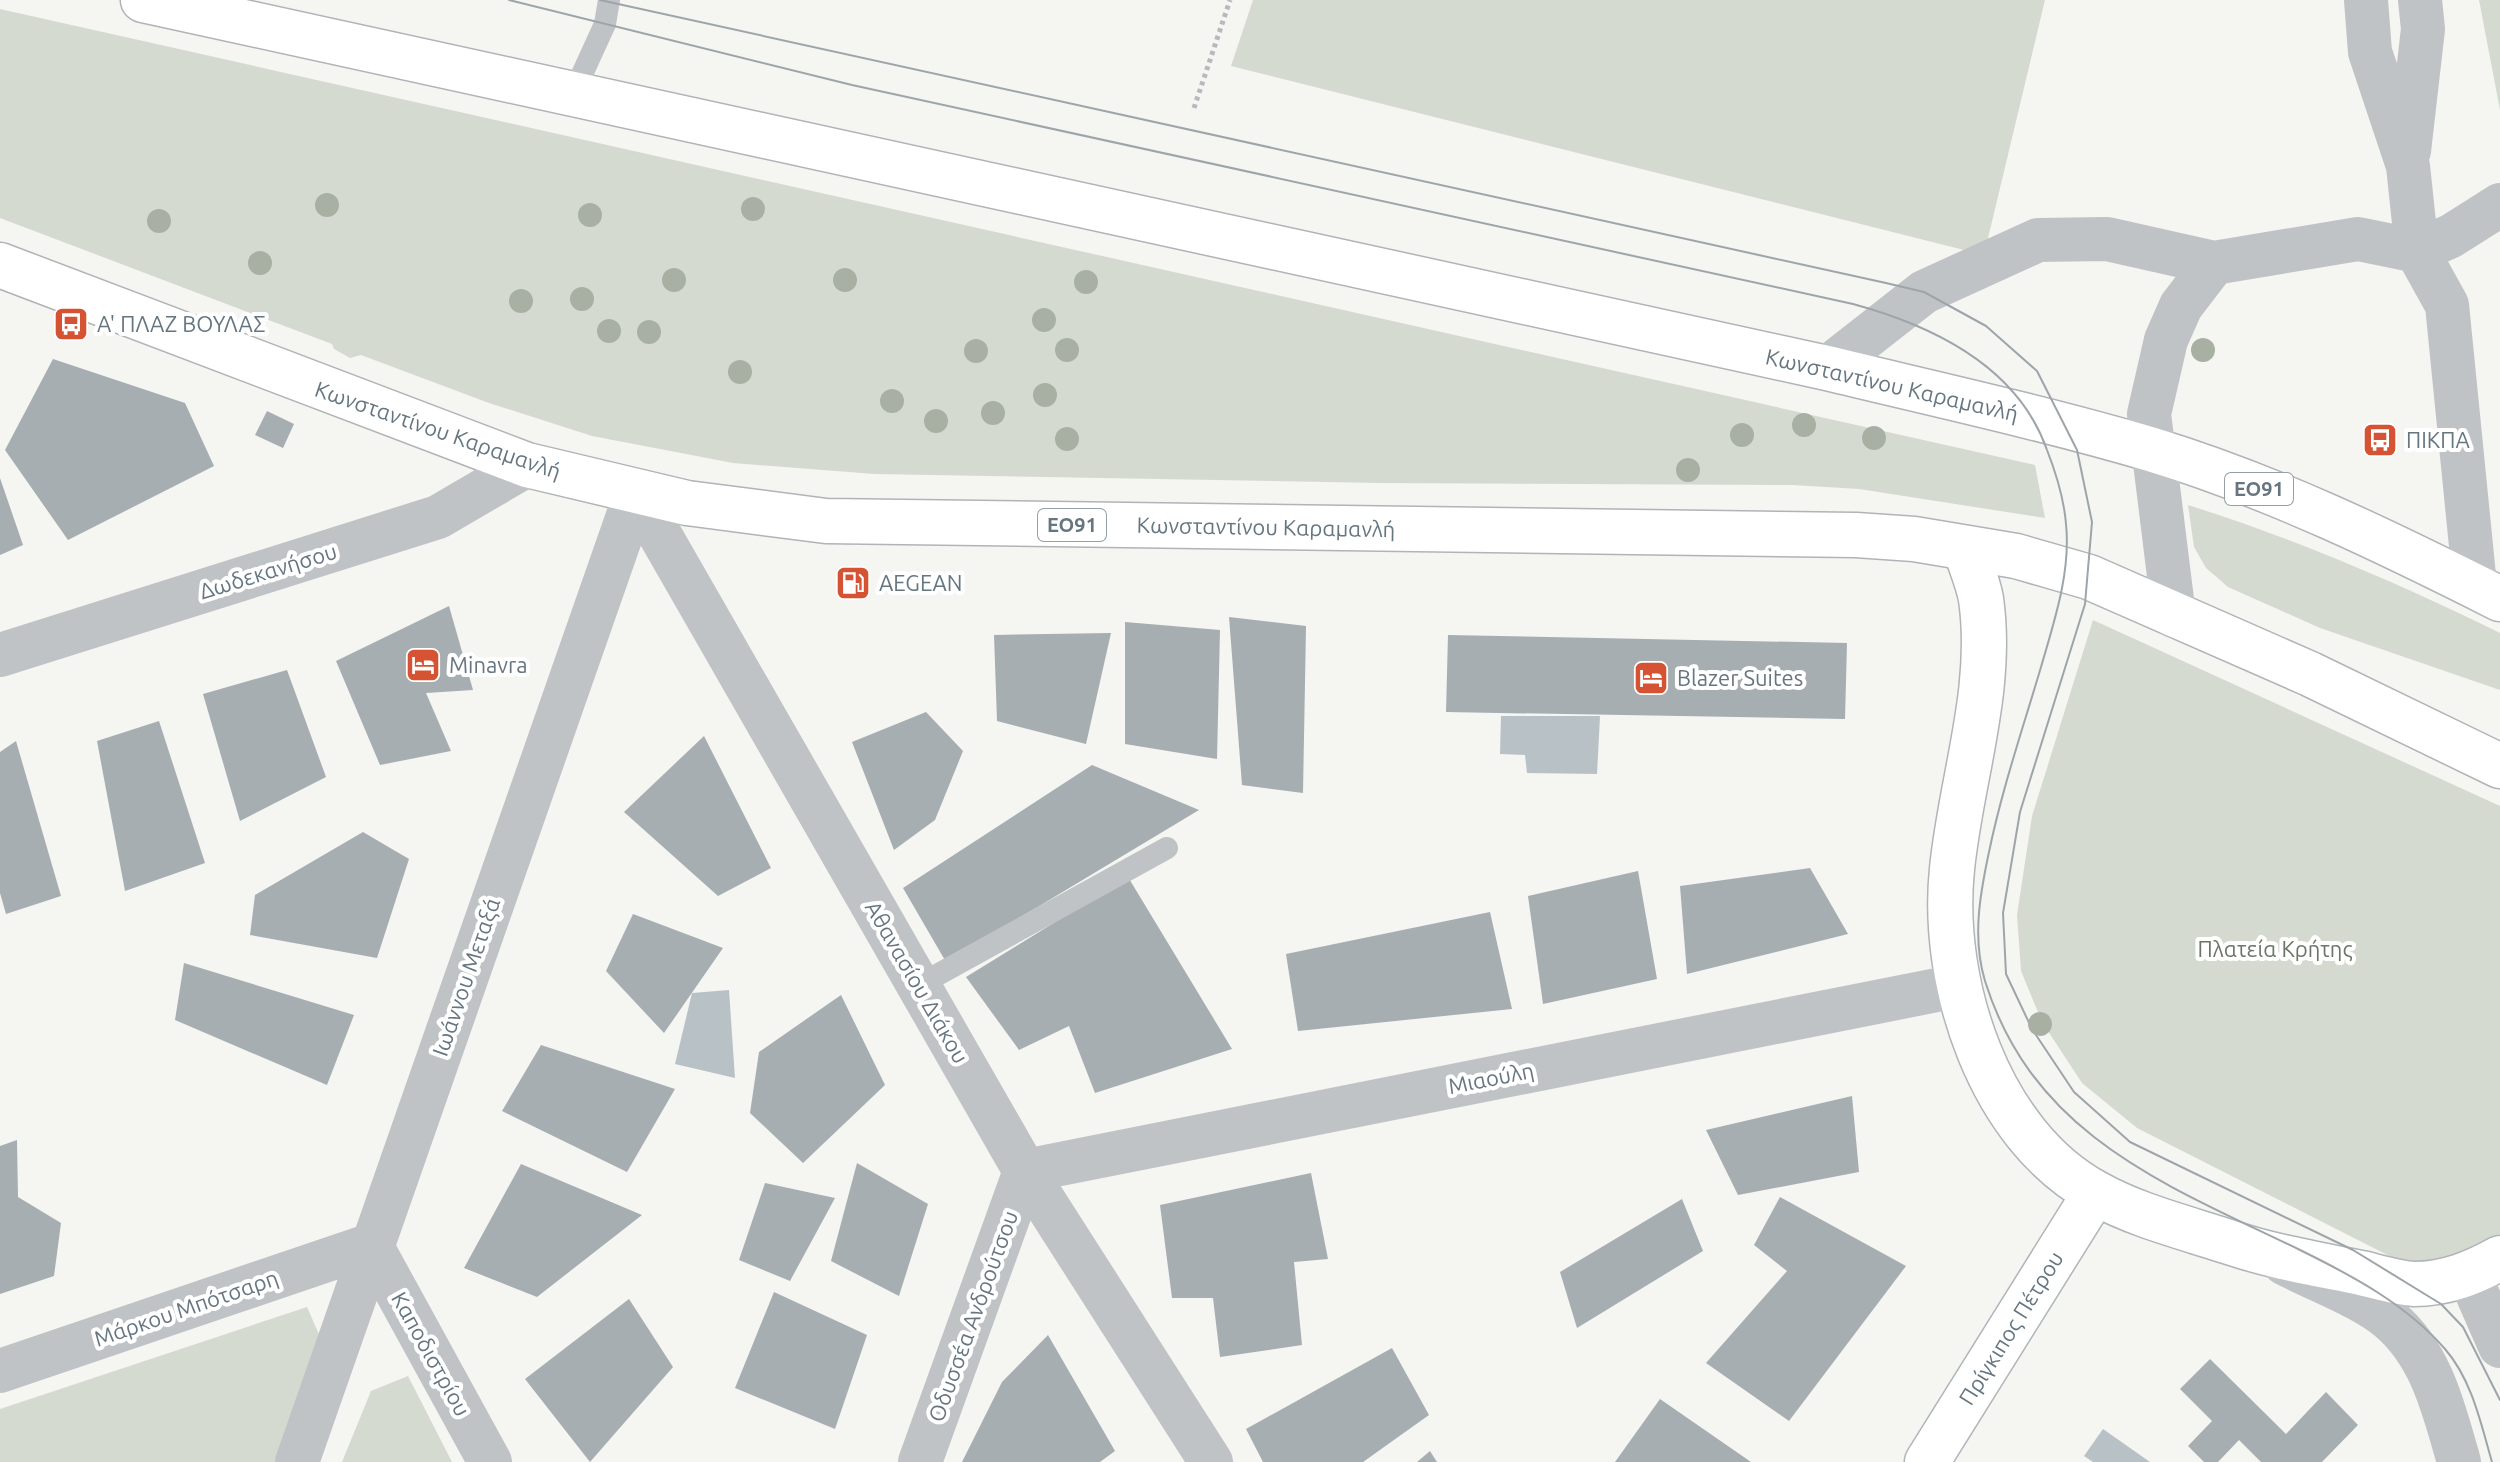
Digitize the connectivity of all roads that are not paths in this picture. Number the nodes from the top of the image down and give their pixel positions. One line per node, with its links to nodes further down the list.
1 (143, 0): 5 (main road, Κωνσταντίνου Καραμανλή / ΕΟ91)
2 (609, 0): 5 (lane)
3 (2366, 0): 6 (street)
4 (2420, 0): 6 (street)
5 (573, 94): 12 (main road, Κωνσταντίνου Καραμανλή / ΕΟ91)
6 (2408, 166): 9 (street)
7 (2500, 205): 9 (street)
8 (2500, 241): 9 (street)
9 (2417, 251): 10 (street); 17 (street)
10 (2214, 263): 12 (street); 13 (street)
11 (0, 265): 14 (main road, Κωνσταντίνου Καραμανλή / ΕΟ91)
12 (1827, 368): 13 (main road, Κωνσταντίνου Καραμανλή / ΕΟ91)
13 (2152, 450): 17 (main road, Κωνσταντίνου Καραμανλή / ΕΟ91); 18 (street)
14 (527, 465): 15 (main road, Κωνσταντίνου Καραμανλή / ΕΟ91); 19 (street, Δωδεκανήσου)
15 (636, 493): 16 (main road, Κωνσταντίνου Καραμανλή / ΕΟ91); 22 (street, Αθανασίου Διάκου); 26 (street, Ιωάννου Μεταξά)
16 (1965, 548): 18 (main road, Κωνσταντίνου Καραμανλή / ΕΟ91); 23 (main road)
17 (2487, 593)
18 (2174, 616): 20 (main road, Κωνσταντίνου Καραμανλή / ΕΟ91)
19 (0, 655)
20 (2500, 766)
21 (1167, 848): 22 (lane)
22 (919, 985): 24 (street, Αθανασίου Διάκου)
23 (1957, 986): 24 (street, Μιαούλη); 25 (main road)
24 (1025, 1171): 33 (street, Οδυσσέα Ανδρούτσου); 34 (street, Αθανασίου Διάκου)
25 (2095, 1193): 27 (main road); 35 (main road, Πρίγκιπος Πέτρου)
26 (371, 1245): 30 (street, Μάρκου Μπότσαρη); 31 (street, Ιωάννου Μεταξά); 32 (street, Καποδιστρίου)
27 (2268, 1255): 28 (main road); 36 (street)
28 (2484, 1266): 29 (street)
29 (2500, 1346)
30 (0, 1371)
31 (297, 1462)
32 (490, 1462)
33 (920, 1462)
34 (1211, 1462)
35 (1927, 1462)
36 (2459, 1462)

